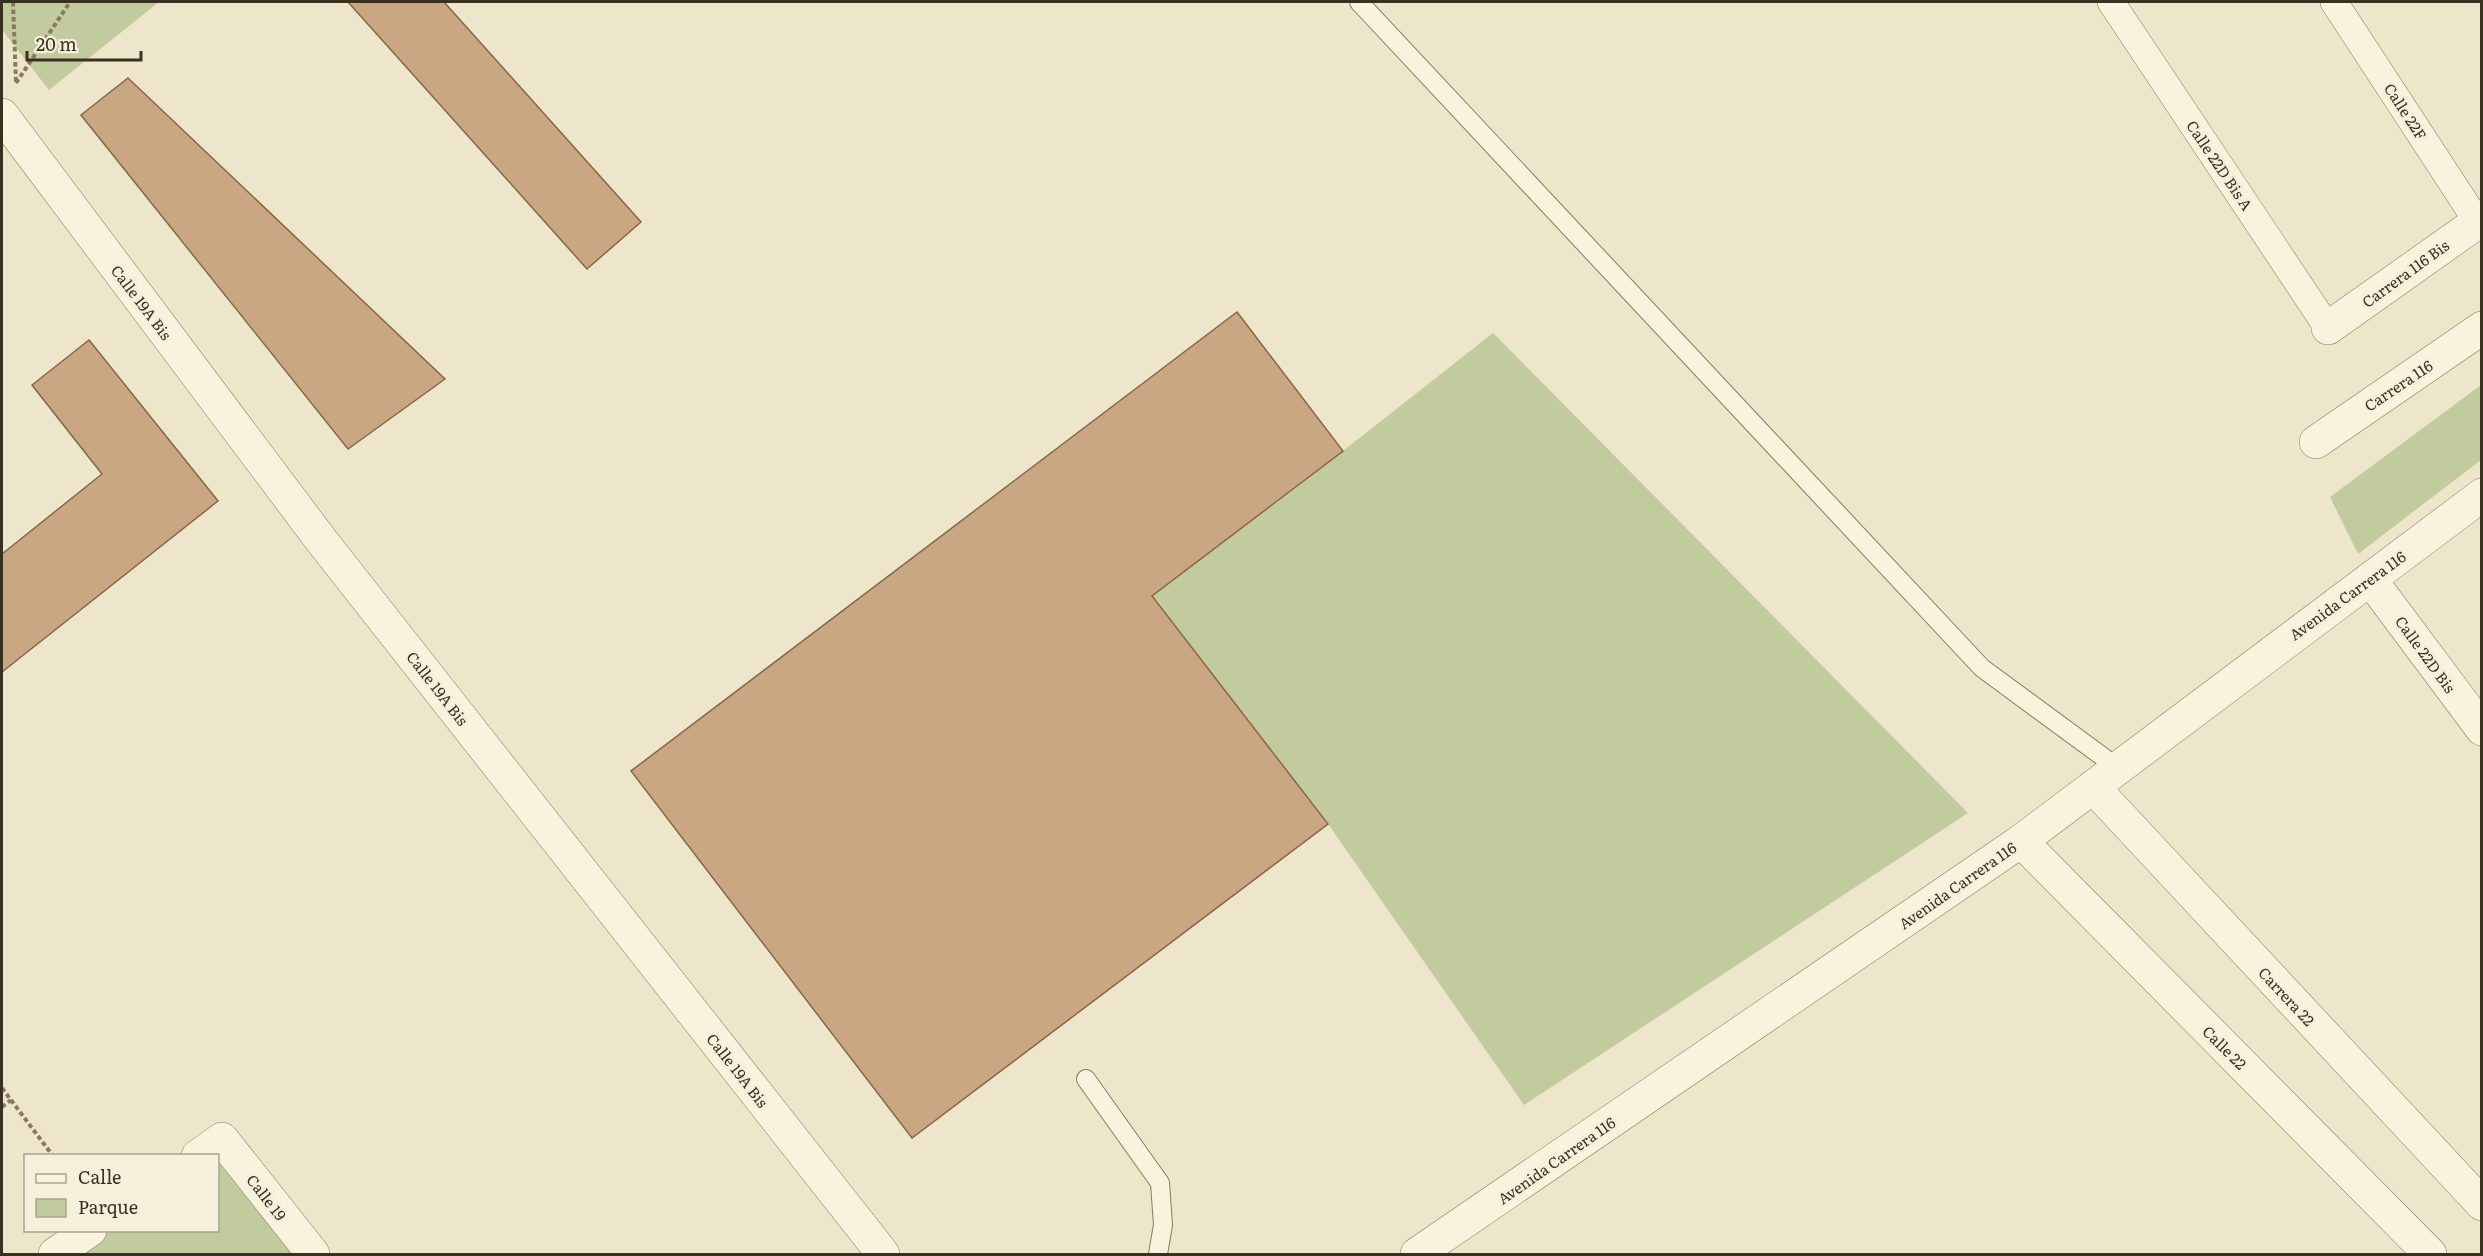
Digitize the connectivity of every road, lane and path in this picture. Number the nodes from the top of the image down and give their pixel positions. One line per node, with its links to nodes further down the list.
1 (13, 2): 2 (path)
2 (70, 2)
3 (1359, 2): 14 (lane)
4 (2111, 2): 8 (street, Calle 22D Bis A)
5 (2334, 2): 7 (street, Calle 22F)
6 (2, 115): 26 (street, Calle 19A Bis)
7 (2479, 220): 8 (street, Carrera 116 Bis)
8 (2328, 328)
9 (2481, 328): 10 (street, Carrera 116)
10 (2316, 442)
11 (2481, 495): 12 (street, Avenida Carrera 116)
12 (2370, 579): 13 (street, Calle 22D Bis); 14 (street, Avenida Carrera 116)
13 (2481, 729)
14 (2105, 777): 15 (street, Avenida Carrera 116); 22 (street, Carrera 22)
15 (2021, 841): 28 (street, Avenida Carrera 116); 29 (street, Calle 22)
16 (1086, 1079): 27 (lane)
17 (2, 1088): 18 (path)
18 (11, 1100): 19 (path); 20 (path)
19 (2, 1107)
20 (52, 1154)
21 (219, 1156): 25 (street, Calle 19)
22 (2481, 1204)
23 (87, 1232): 24 (street)
24 (55, 1254)
25 (313, 1254)
26 (883, 1254)
27 (1158, 1254)
28 (1417, 1254)
29 (2430, 1254)

